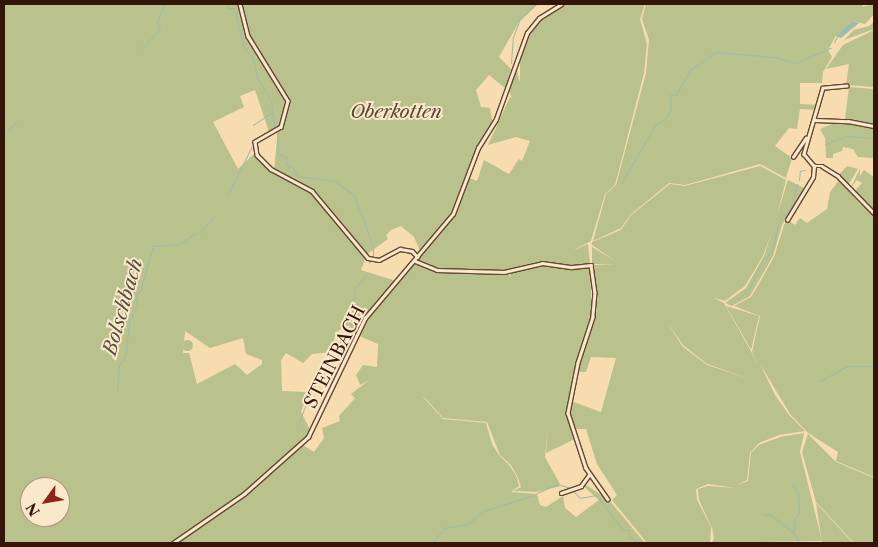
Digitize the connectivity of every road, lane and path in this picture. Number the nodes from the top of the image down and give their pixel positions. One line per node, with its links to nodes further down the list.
1 (240, 4): 11 (street)
2 (561, 4): 11 (street, STEINBACH)
3 (847, 86): 4 (street)
4 (815, 120): 5 (street); 6 (street)
5 (874, 126)
6 (808, 136): 7 (street); 8 (street)
7 (793, 157)
8 (814, 166): 9 (street); 10 (street)
9 (874, 214)
10 (787, 220)
11 (418, 257): 12 (street, STEINBACH)
12 (415, 260): 13 (street); 16 (street, STEINBACH)
13 (589, 475): 14 (street); 15 (street)
14 (561, 493)
15 (608, 499)
16 (172, 543)

